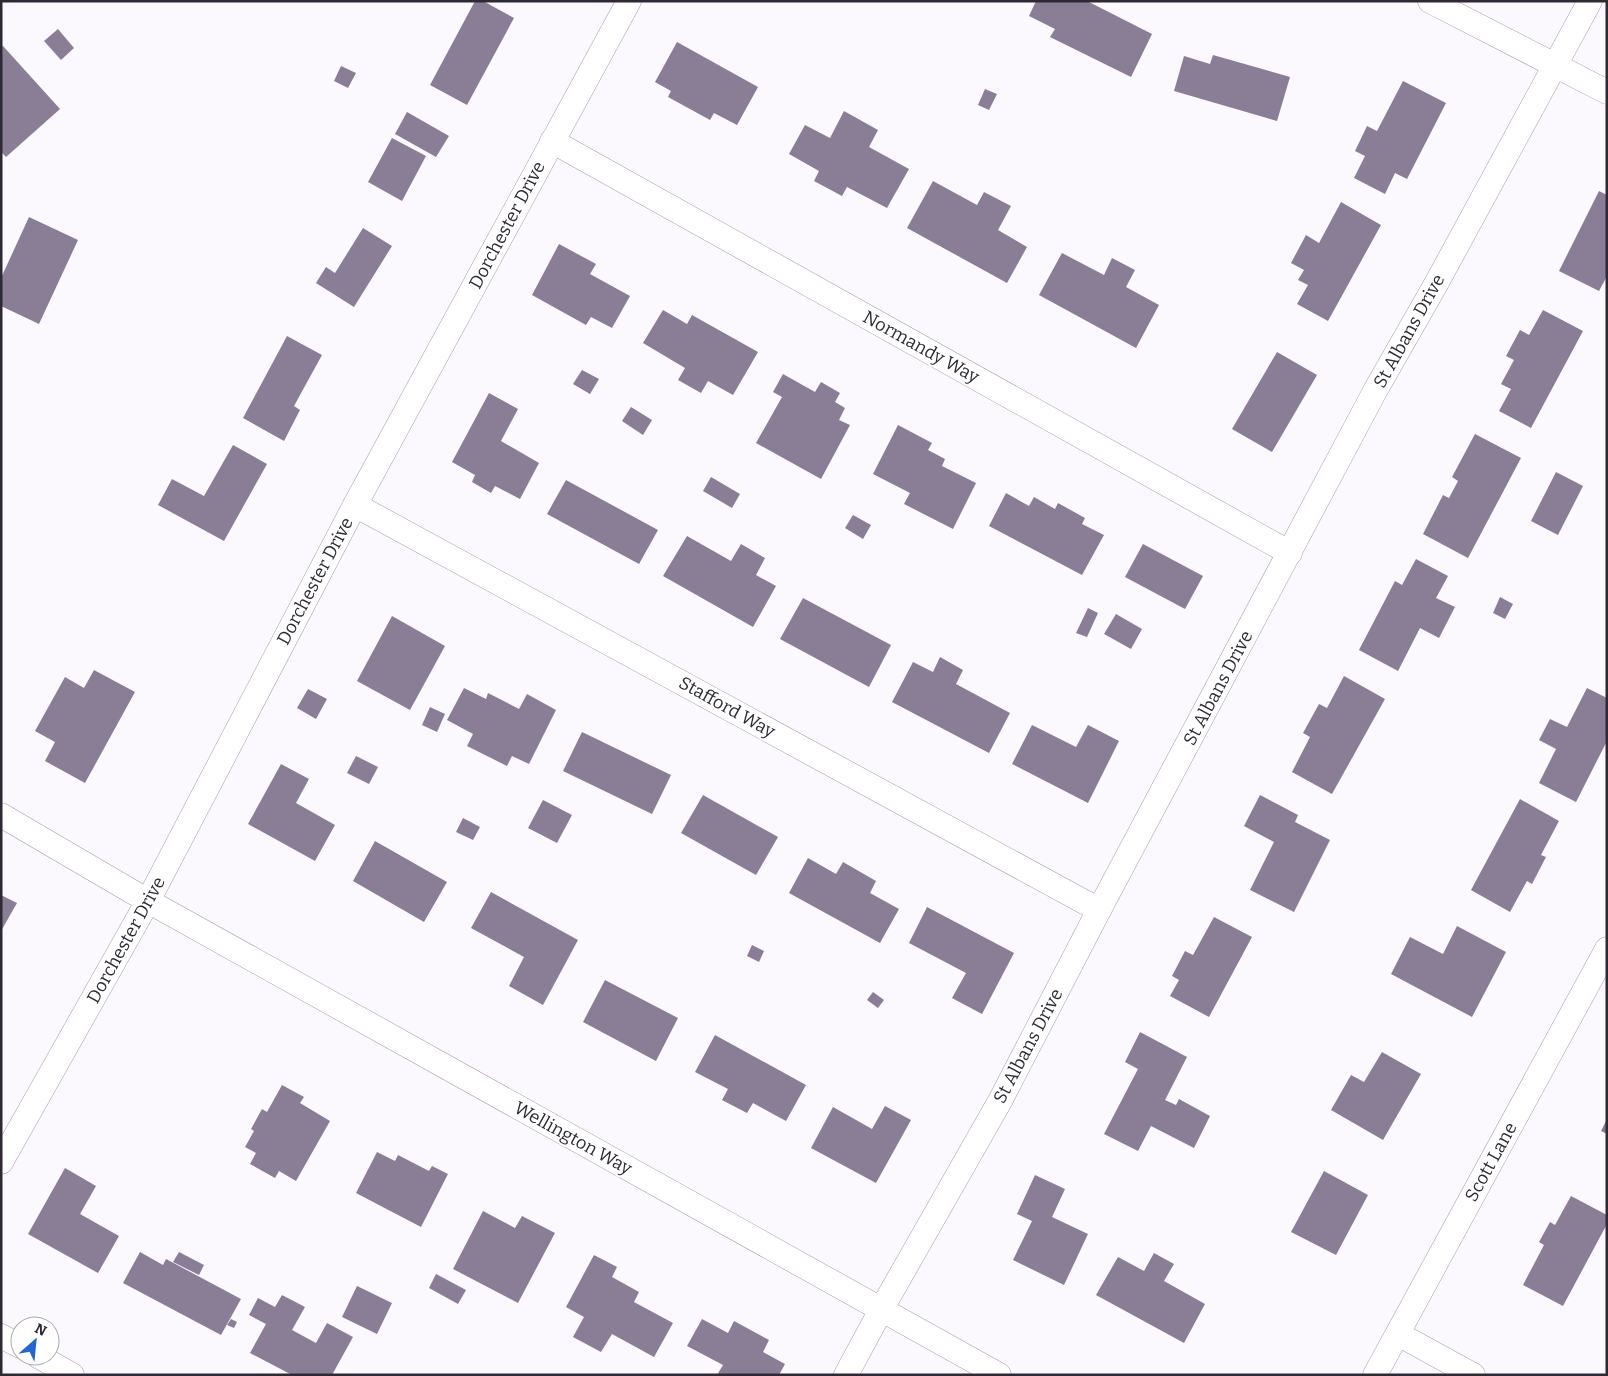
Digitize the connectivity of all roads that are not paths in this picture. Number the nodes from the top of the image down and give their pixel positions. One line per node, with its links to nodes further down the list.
1 (629, 1): 6 (street, Dorchester Drive)
2 (1430, 1): 4 (street)
3 (1590, 1): 4 (street, St Albans Drive)
4 (1555, 66): 5 (street); 8 (street, St Albans Drive)
5 (1607, 92)
6 (552, 141): 7 (street, Dorchester Drive); 8 (street, Normandy Way)
7 (355, 505): 10 (street, Dorchester Drive); 11 (street, Stafford Way)
8 (1290, 553): 11 (street, St Albans Drive)
9 (1, 815): 10 (street, Wellington Way)
10 (148, 901): 13 (street, Dorchester Drive); 14 (street, Wellington Way)
11 (1099, 910): 14 (street, St Albans Drive)
12 (1607, 949): 15 (street, Scott Lane)
13 (1, 1162)
14 (881, 1310): 18 (street, St Albans Drive); 19 (street, Wellington Way)
15 (1398, 1334): 20 (street, Scott Lane); 21 (street)
16 (56, 1366): 17 (street)
17 (72, 1375)
18 (846, 1375)
19 (999, 1375)
20 (1375, 1375)
21 (1472, 1375)

